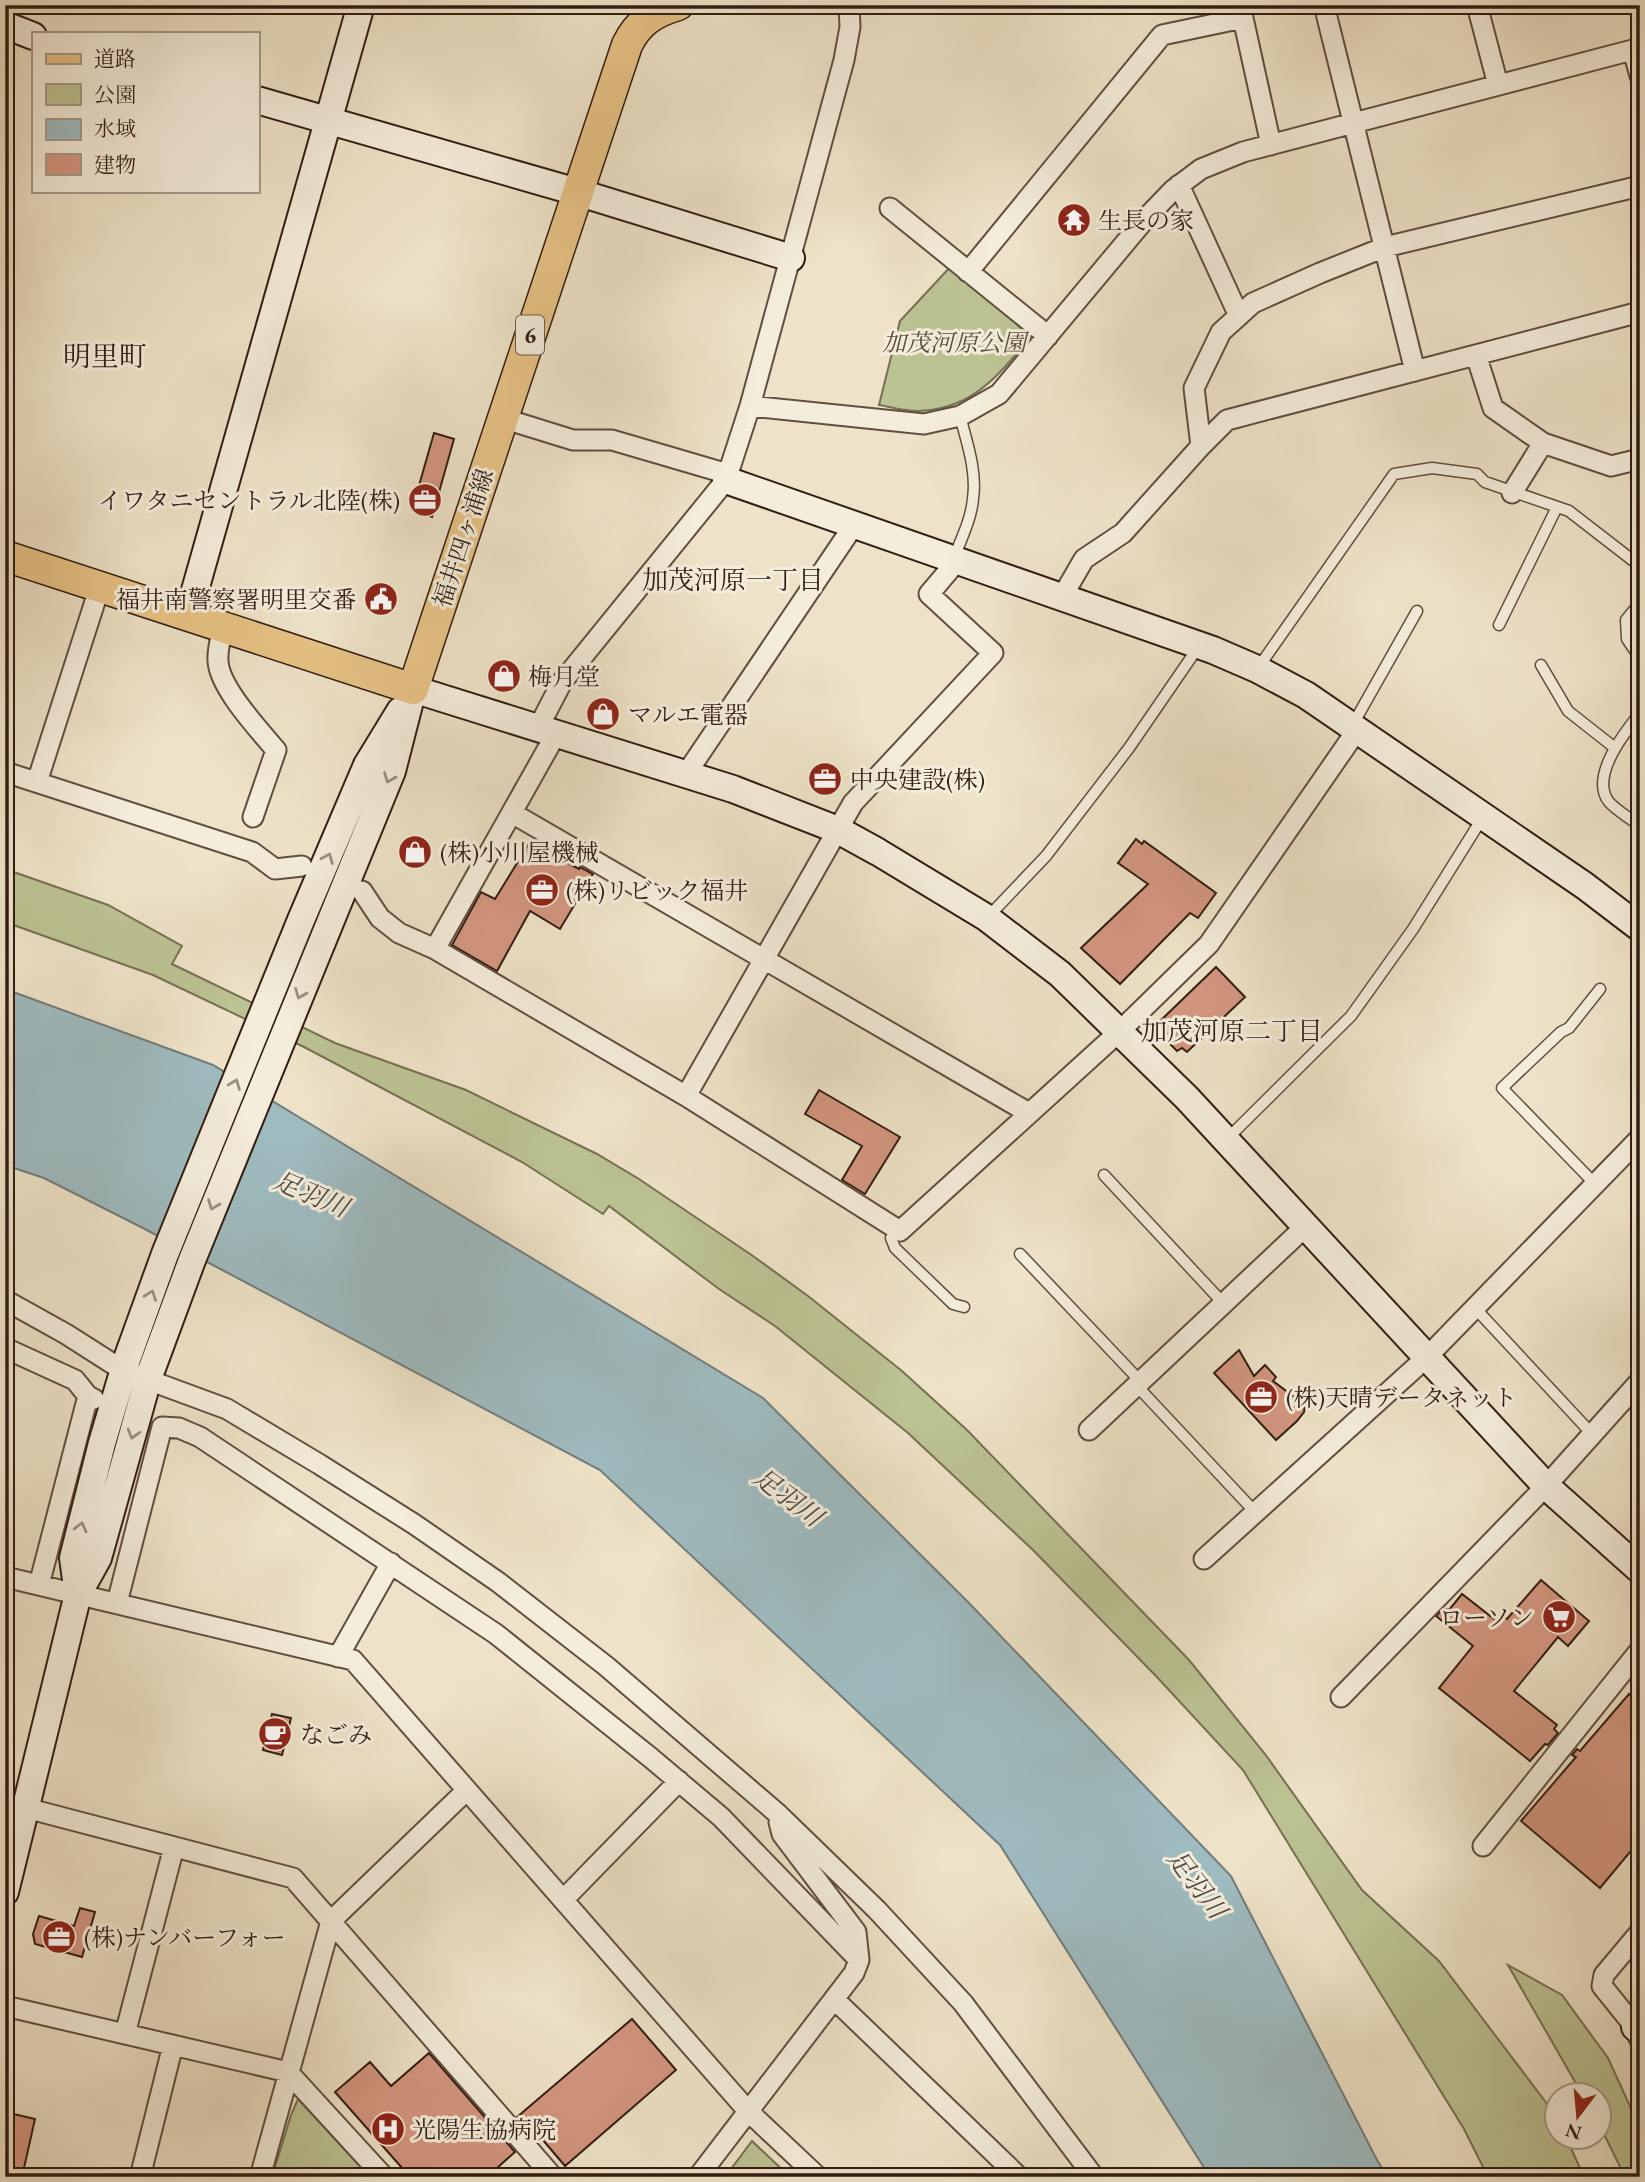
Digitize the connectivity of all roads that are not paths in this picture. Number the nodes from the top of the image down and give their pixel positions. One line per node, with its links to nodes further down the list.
1 (361, 5): 13 (street)
2 (678, 5): 6 (main road, 福井四ヶ浦線 / 6)
3 (849, 5): 21 (street)
4 (1477, 5): 11 (street)
5 (1327, 6): 14 (street)
6 (637, 15): 18 (main road, 福井四ヶ浦線 / 6)
7 (5, 25): 8 (street)
8 (32, 36)
9 (1637, 49): 10 (street); 11 (street)
10 (1640, 76)
11 (1498, 85): 14 (street)
12 (259, 101): 13 (street)
13 (329, 121): 18 (street); 45 (street)
14 (1355, 123): 15 (street); 20 (street)
15 (1271, 145): 16 (street); 22 (street)
16 (1179, 186): 24 (street); 25 (street)
17 (1640, 186): 20 (street)
18 (578, 192): 21 (street); 30 (main road, 福井四ヶ浦線 / 6)
19 (890, 208): 22 (street)
20 (1385, 247): 24 (street); 27 (street)
21 (791, 258): 28 (street)
22 (968, 272): 25 (street)
23 (1640, 312): 26 (street)
24 (1239, 316): 32 (street)
25 (1048, 336): 29 (street)
26 (1476, 355): 27 (street); 31 (street)
27 (1415, 371): 32 (street)
28 (750, 406): 29 (street); 34 (street)
29 (960, 416): 39 (lane)
30 (502, 418): 34 (street); 52 (main road, 福井四ヶ浦線 / 6)
31 (1543, 443): 33 (street); 35 (street)
32 (1201, 446): 42 (street)
33 (1640, 458)
34 (727, 477): 37 (street); 55 (street)
35 (1513, 493): 36 (lane); 51 (lane)
36 (1557, 508): 40 (lane); 46 (lane)
37 (854, 525): 39 (street); 58 (street)
38 (5, 556): 41 (main road)
39 (955, 560): 42 (street); 64 (street)
40 (1640, 565)
41 (100, 586): 45 (main road); 59 (street)
42 (1062, 597): 48 (street)
43 (1640, 603): 49 (lane)
44 (1417, 611): 54 (lane)
45 (188, 615): 47 (main road)
46 (1499, 625)
47 (223, 627): 52 (main road); 62 (street)
48 (1199, 646): 51 (street); 67 (lane)
49 (1640, 658)
50 (1541, 665): 56 (lane)
51 (1257, 669): 54 (street)
52 (414, 689): 55 (street); 88 (street, one-way to 88); 88 (street, one-way to 52)
53 (1640, 713): 56 (lane)
54 (1354, 728): 61 (street); 72 (street)
55 (547, 731): 58 (street); 60 (street)
56 (1615, 748): 63 (lane)
57 (5, 772): 59 (street)
58 (686, 775): 64 (street)
59 (37, 782): 65 (street)
60 (512, 813): 69 (street); 70 (street)
61 (1483, 816): 68 (street); 76 (lane)
62 (253, 817)
63 (1640, 826)
64 (838, 830): 67 (street); 70 (street)
65 (302, 866)
66 (362, 891): 69 (street)
67 (987, 918): 72 (street)
68 (1640, 928)
69 (435, 949): 73 (street)
70 (764, 960): 73 (street); 74 (street)
71 (1600, 989): 78 (lane)
72 (1119, 1031): 74 (street); 76 (street)
73 (686, 1096): 80 (street)
74 (1029, 1114): 80 (street)
75 (1640, 1138): 78 (street)
76 (1226, 1140): 79 (street)
77 (1104, 1175): 83 (lane)
78 (1595, 1184): 85 (street)
79 (1306, 1226): 83 (street); 87 (street)
80 (900, 1231): 84 (lane)
81 (1020, 1254): 90 (lane)
82 (5, 1300): 88 (street)
83 (1224, 1304): 90 (street)
84 (964, 1307)
85 (1475, 1308): 87 (street); 92 (lane)
86 (5, 1348): 99 (street)
87 (1427, 1357): 93 (street); 94 (street)
88 (138, 1370): 100 (street); 108 (street)
89 (1640, 1381): 92 (street)
90 (1140, 1384): 91 (street); 94 (lane)
91 (1089, 1430)
92 (1593, 1435): 93 (street)
93 (1546, 1486): 97 (street); 104 (street)
94 (1255, 1512): 95 (street)
95 (1204, 1559)
96 (391, 1563): 101 (street); 103 (street); 105 (street)
97 (1640, 1570)
98 (5, 1577): 99 (street)
99 (39, 1585): 100 (street)
100 (78, 1594): 101 (street); 107 (street)
101 (117, 1603): 103 (street)
102 (1640, 1650): 109 (street)
103 (338, 1657): 106 (street)
104 (1342, 1697)
105 (679, 1781): 112 (street); 115 (street)
106 (467, 1790): 112 (street); 113 (street)
107 (26, 1808): 110 (street); 111 (street)
108 (778, 1814): 115 (street); 130 (street)
109 (1482, 1846)
110 (174, 1847): 113 (street); 119 (street)
111 (5, 1892)
112 (563, 1900): 122 (street)
113 (331, 1921): 121 (street); 126 (street)
114 (1640, 1932): 118 (street)
115 (859, 1960): 116 (street)
116 (834, 2000): 122 (street); 129 (street)
117 (5, 2006): 119 (street)
118 (1638, 2033)
119 (125, 2034): 120 (street)
120 (173, 2045): 121 (street); 123 (street)
121 (288, 2072): 124 (street); 125 (street)
122 (748, 2111): 127 (street); 128 (street)
123 (140, 2177)
124 (260, 2177)
125 (384, 2177)
126 (554, 2177)
127 (698, 2177)
128 (818, 2177)
129 (1019, 2177)
130 (1094, 2177)

